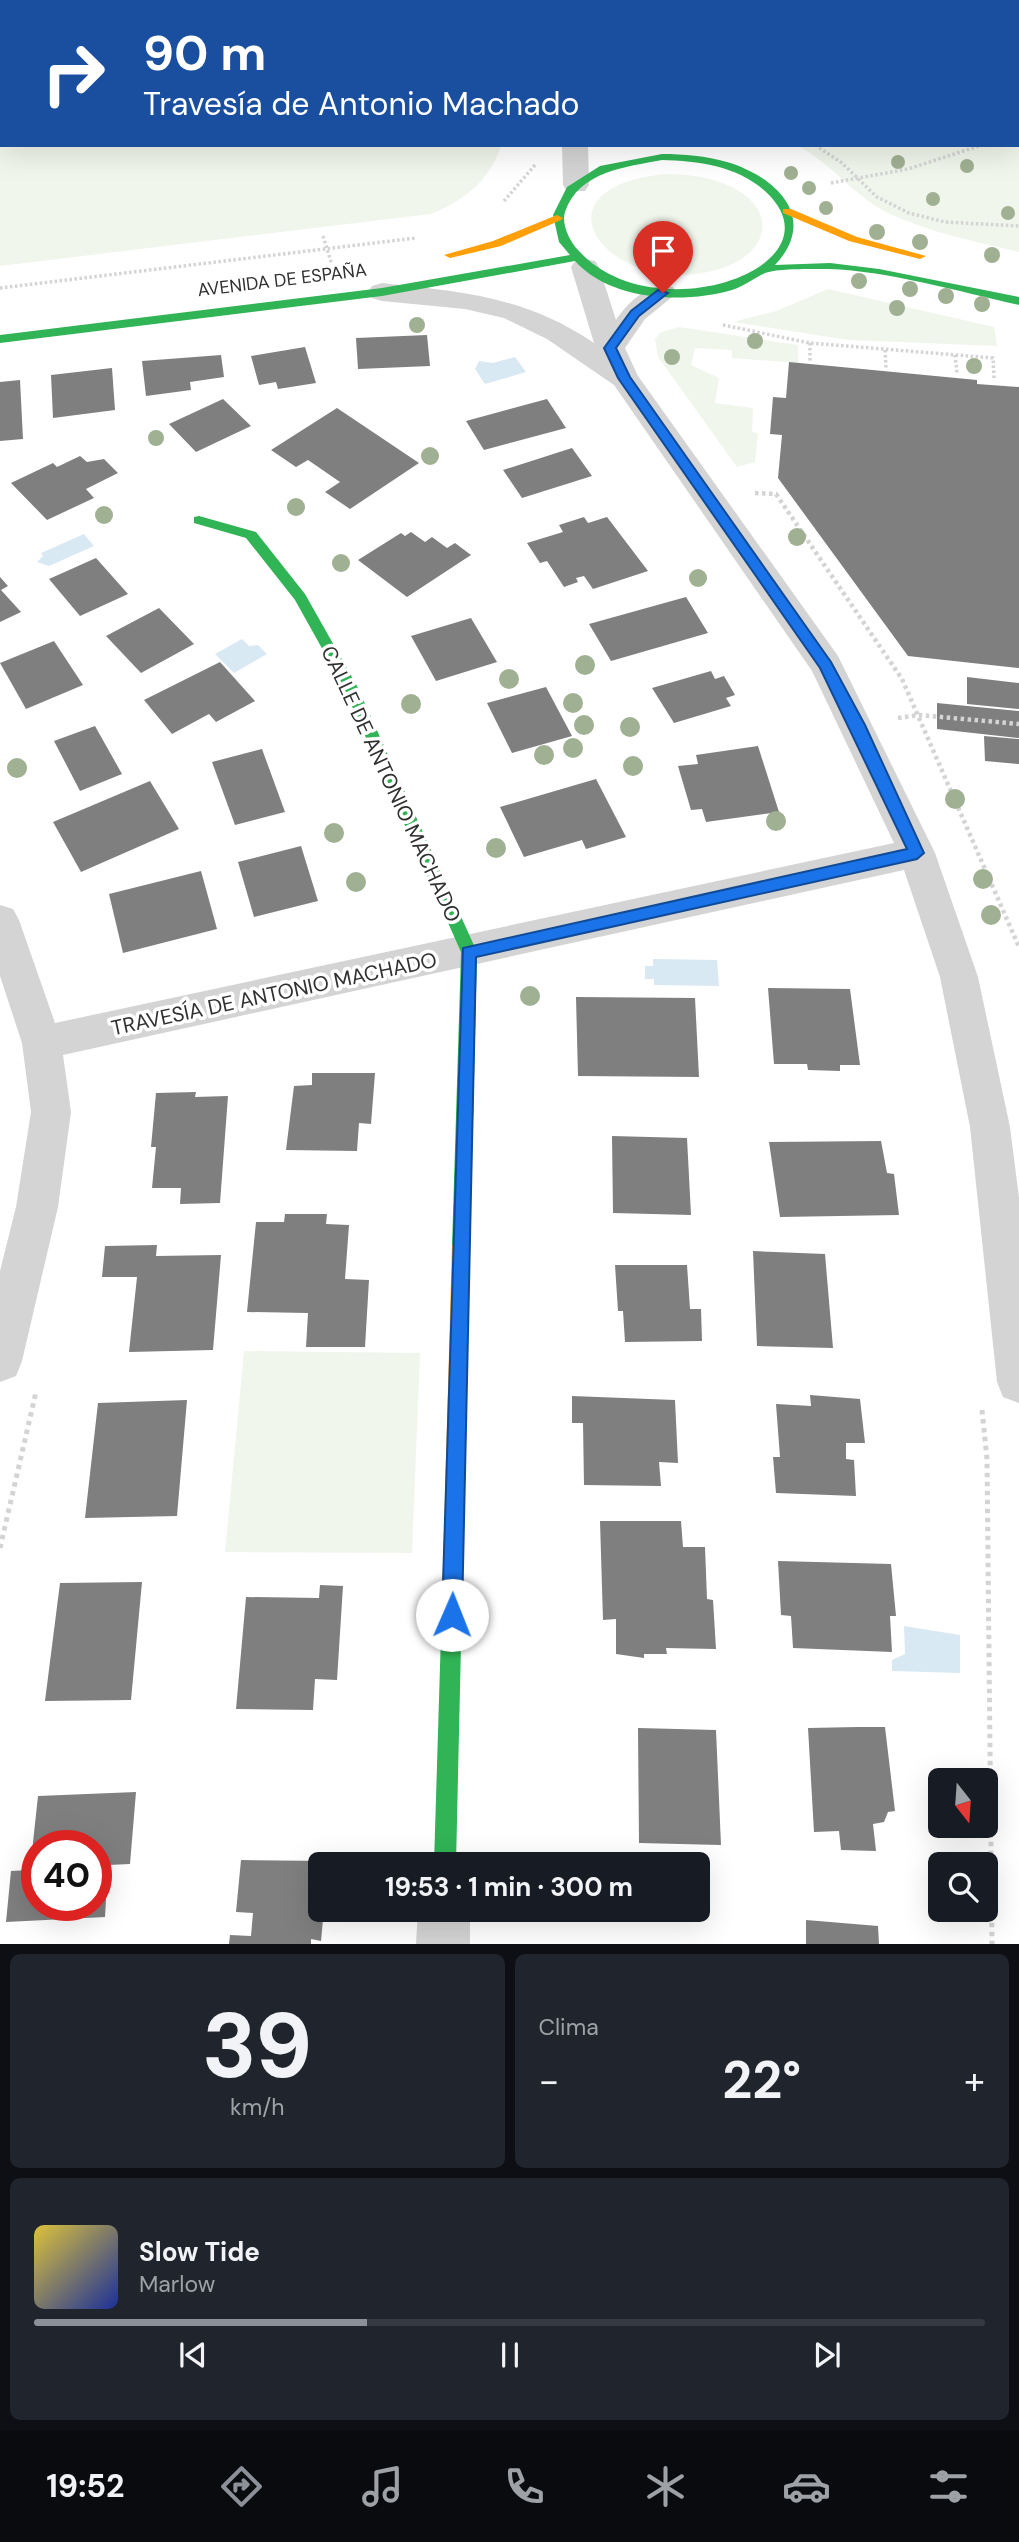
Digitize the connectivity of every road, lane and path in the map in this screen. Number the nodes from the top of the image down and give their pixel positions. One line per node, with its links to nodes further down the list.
1 (575, 147): 11 (street)
2 (614, 147): 8 (street)
3 (684, 147): 6 (street)
4 (818, 147): 9 (path)
5 (976, 147): 9 (path)
6 (695, 158): 8 (street); 13 (street)
7 (537, 161): 12 (path)
8 (601, 169): 11 (street)
9 (855, 178): 10 (path); 15 (path)
10 (831, 183)
11 (576, 185): 14 (street)
12 (502, 202)
13 (787, 211): 17 (street); 20 (street)
14 (557, 218): 18 (street); 19 (street)
15 (1019, 226)
16 (421, 237): 21 (path)
17 (933, 258)
18 (429, 260)
19 (579, 263): 22 (street, AVENIDA DE ESPAÑA); 23 (street); 31 (street)
20 (767, 269): 23 (street); 24 (street)
21 (0, 288)
22 (382, 292): 26 (street, AVENIDA DE ESPAÑA); 31 (street, AVENIDA DE ESPAÑA)
23 (663, 293): 31 (street)
24 (1019, 301)
25 (728, 318): 27 (path)
26 (0, 339)
27 (810, 343): 28 (path); 30 (path)
28 (885, 350): 29 (path); 32 (path)
29 (955, 355): 33 (path); 34 (path)
30 (810, 361)
31 (617, 363): 39 (street)
32 (886, 368)
33 (957, 373)
34 (994, 378)
35 (747, 484): 37 (path)
36 (199, 520): 42 (street, CALLE DE ANTONIO MACHADO)
37 (919, 715): 38 (path); 41 (path)
38 (1019, 724)
39 (917, 853): 42 (street, TRAVESÍA DE ANTONIO MACHADO); 45 (street)
40 (0, 920): 43 (street)
41 (1019, 947)
42 (469, 952): 43 (street, TRAVESÍA DE ANTONIO MACHADO); 49 (street, CALLE DE ANTONIO MACHADO)
43 (42, 1043): 44 (street)
44 (0, 1362)
45 (1019, 1382)
46 (37, 1386): 48 (path)
47 (982, 1406): 52 (path)
48 (0, 1548)
49 (445, 1852)
50 (444, 1922): 51 (street)
51 (443, 1944)
52 (992, 1944)

